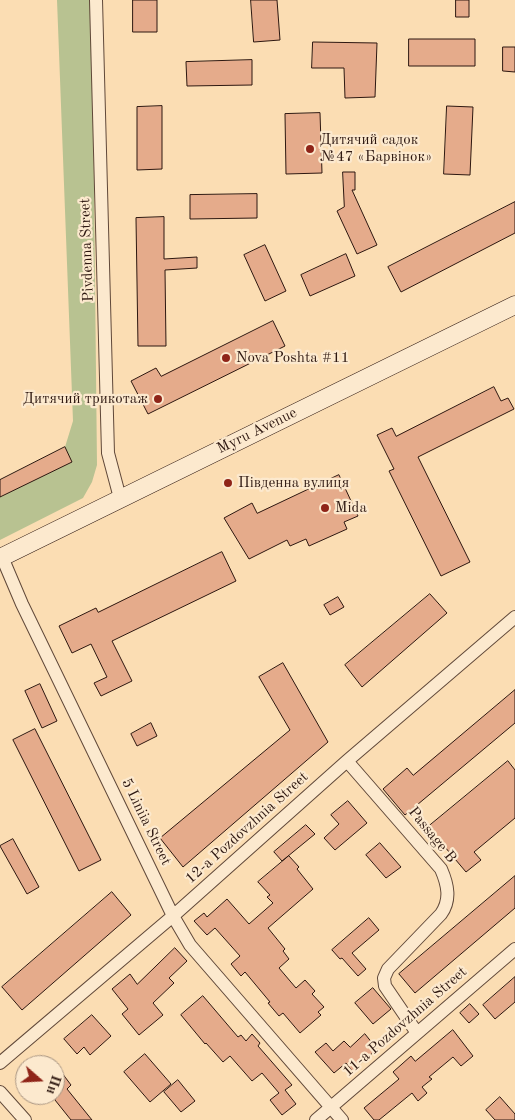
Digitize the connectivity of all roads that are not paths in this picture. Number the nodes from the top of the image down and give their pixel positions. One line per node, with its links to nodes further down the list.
1 (96, 0): 3 (street, Pivdenna Street)
2 (515, 305): 3 (main road, Myru Avenue)
3 (120, 498): 4 (main road, Myru Avenue)
4 (1, 557): 7 (street, 5 Liniia Street)
5 (515, 616): 6 (street, 12-a Pozdovzhnia Street)
6 (347, 761): 7 (street, 12-a Pozdovzhnia Street); 9 (street, Passage B)
7 (173, 916): 10 (street, 12-a Pozdovzhnia Street); 12 (street, 5 Liniia Street)
8 (515, 949): 9 (street, 11-a Pozdovzhnia Street)
9 (416, 1033): 12 (street, 11-a Pozdovzhnia Street)
10 (0, 1062)
11 (0, 1092): 13 (street)
12 (331, 1108): 14 (street, 11-a Pozdovzhnia Street); 15 (street, 5 Liniia Street)
13 (25, 1120)
14 (316, 1120)
15 (342, 1120)

